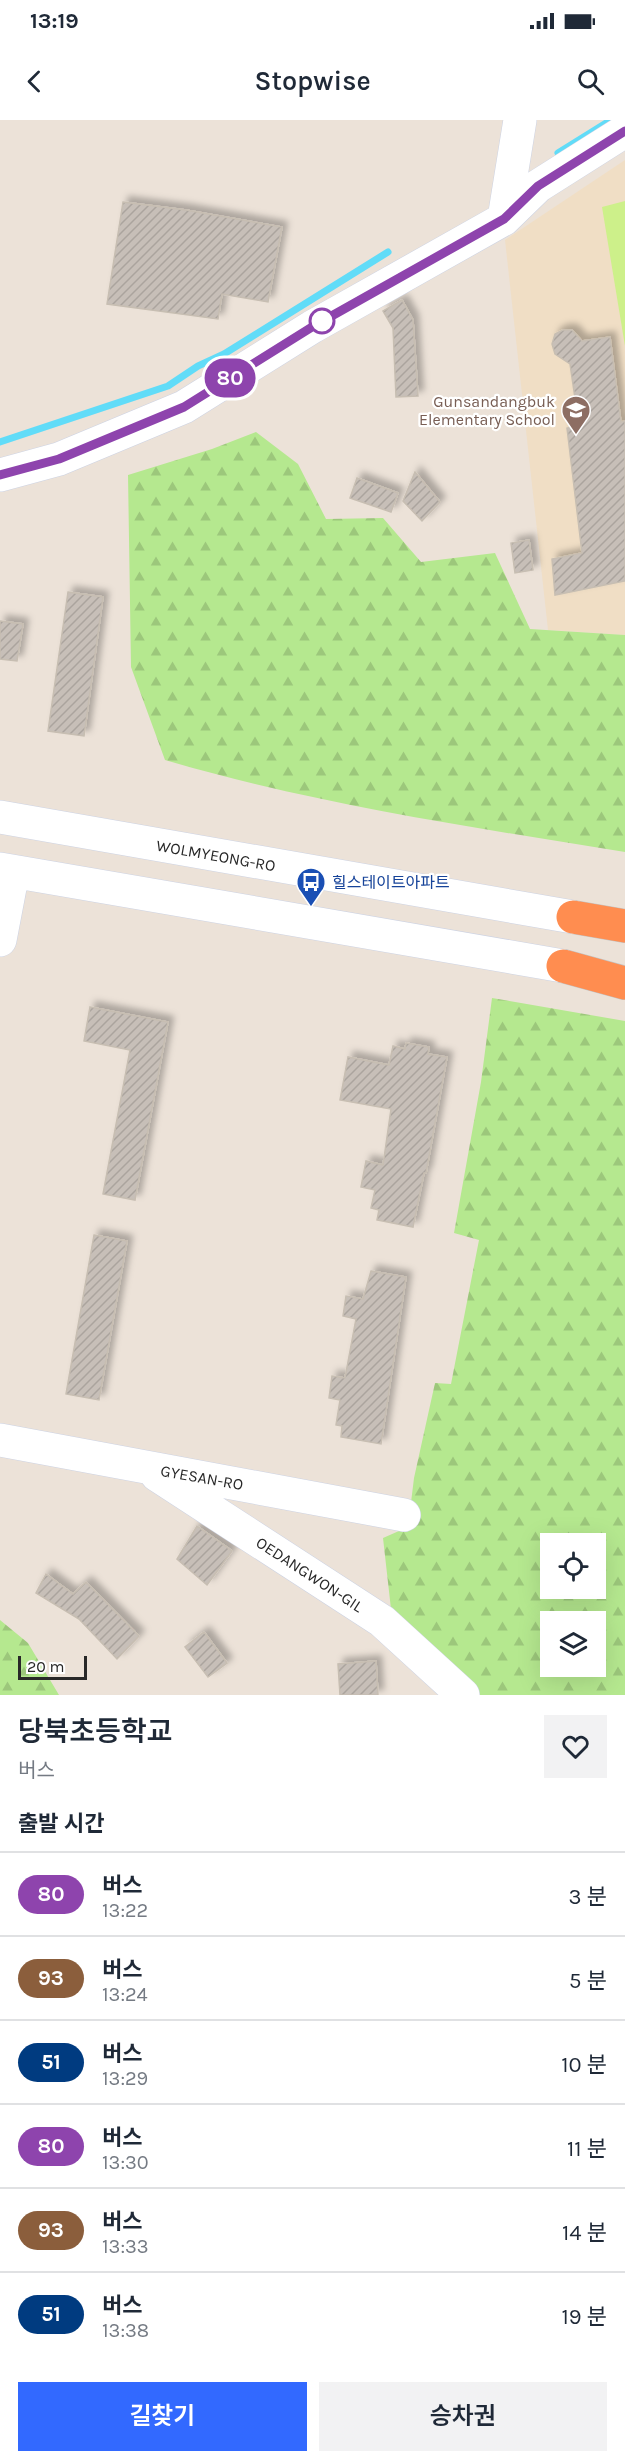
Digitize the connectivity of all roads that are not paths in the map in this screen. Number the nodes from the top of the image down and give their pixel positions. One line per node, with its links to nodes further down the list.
1 (520, 120): 3 (street)
2 (625, 131): 3 (street)
3 (504, 219): 4 (street)
4 (0, 475)
5 (0, 818): 7 (street, WOLMYEONG-RO)
6 (6, 870): 10 (street); 11 (street)
7 (573, 917): 8 (highway); 9 (highway)
8 (625, 917)
9 (625, 926)
10 (0, 940)
11 (563, 966): 12 (highway); 13 (highway)
12 (625, 975)
13 (625, 983)
14 (0, 1440): 15 (street, GYESAN-RO)
15 (146, 1467): 16 (street, GYESAN-RO); 17 (street, OEDANGWON-GIL)
16 (404, 1515)
17 (463, 1695)

